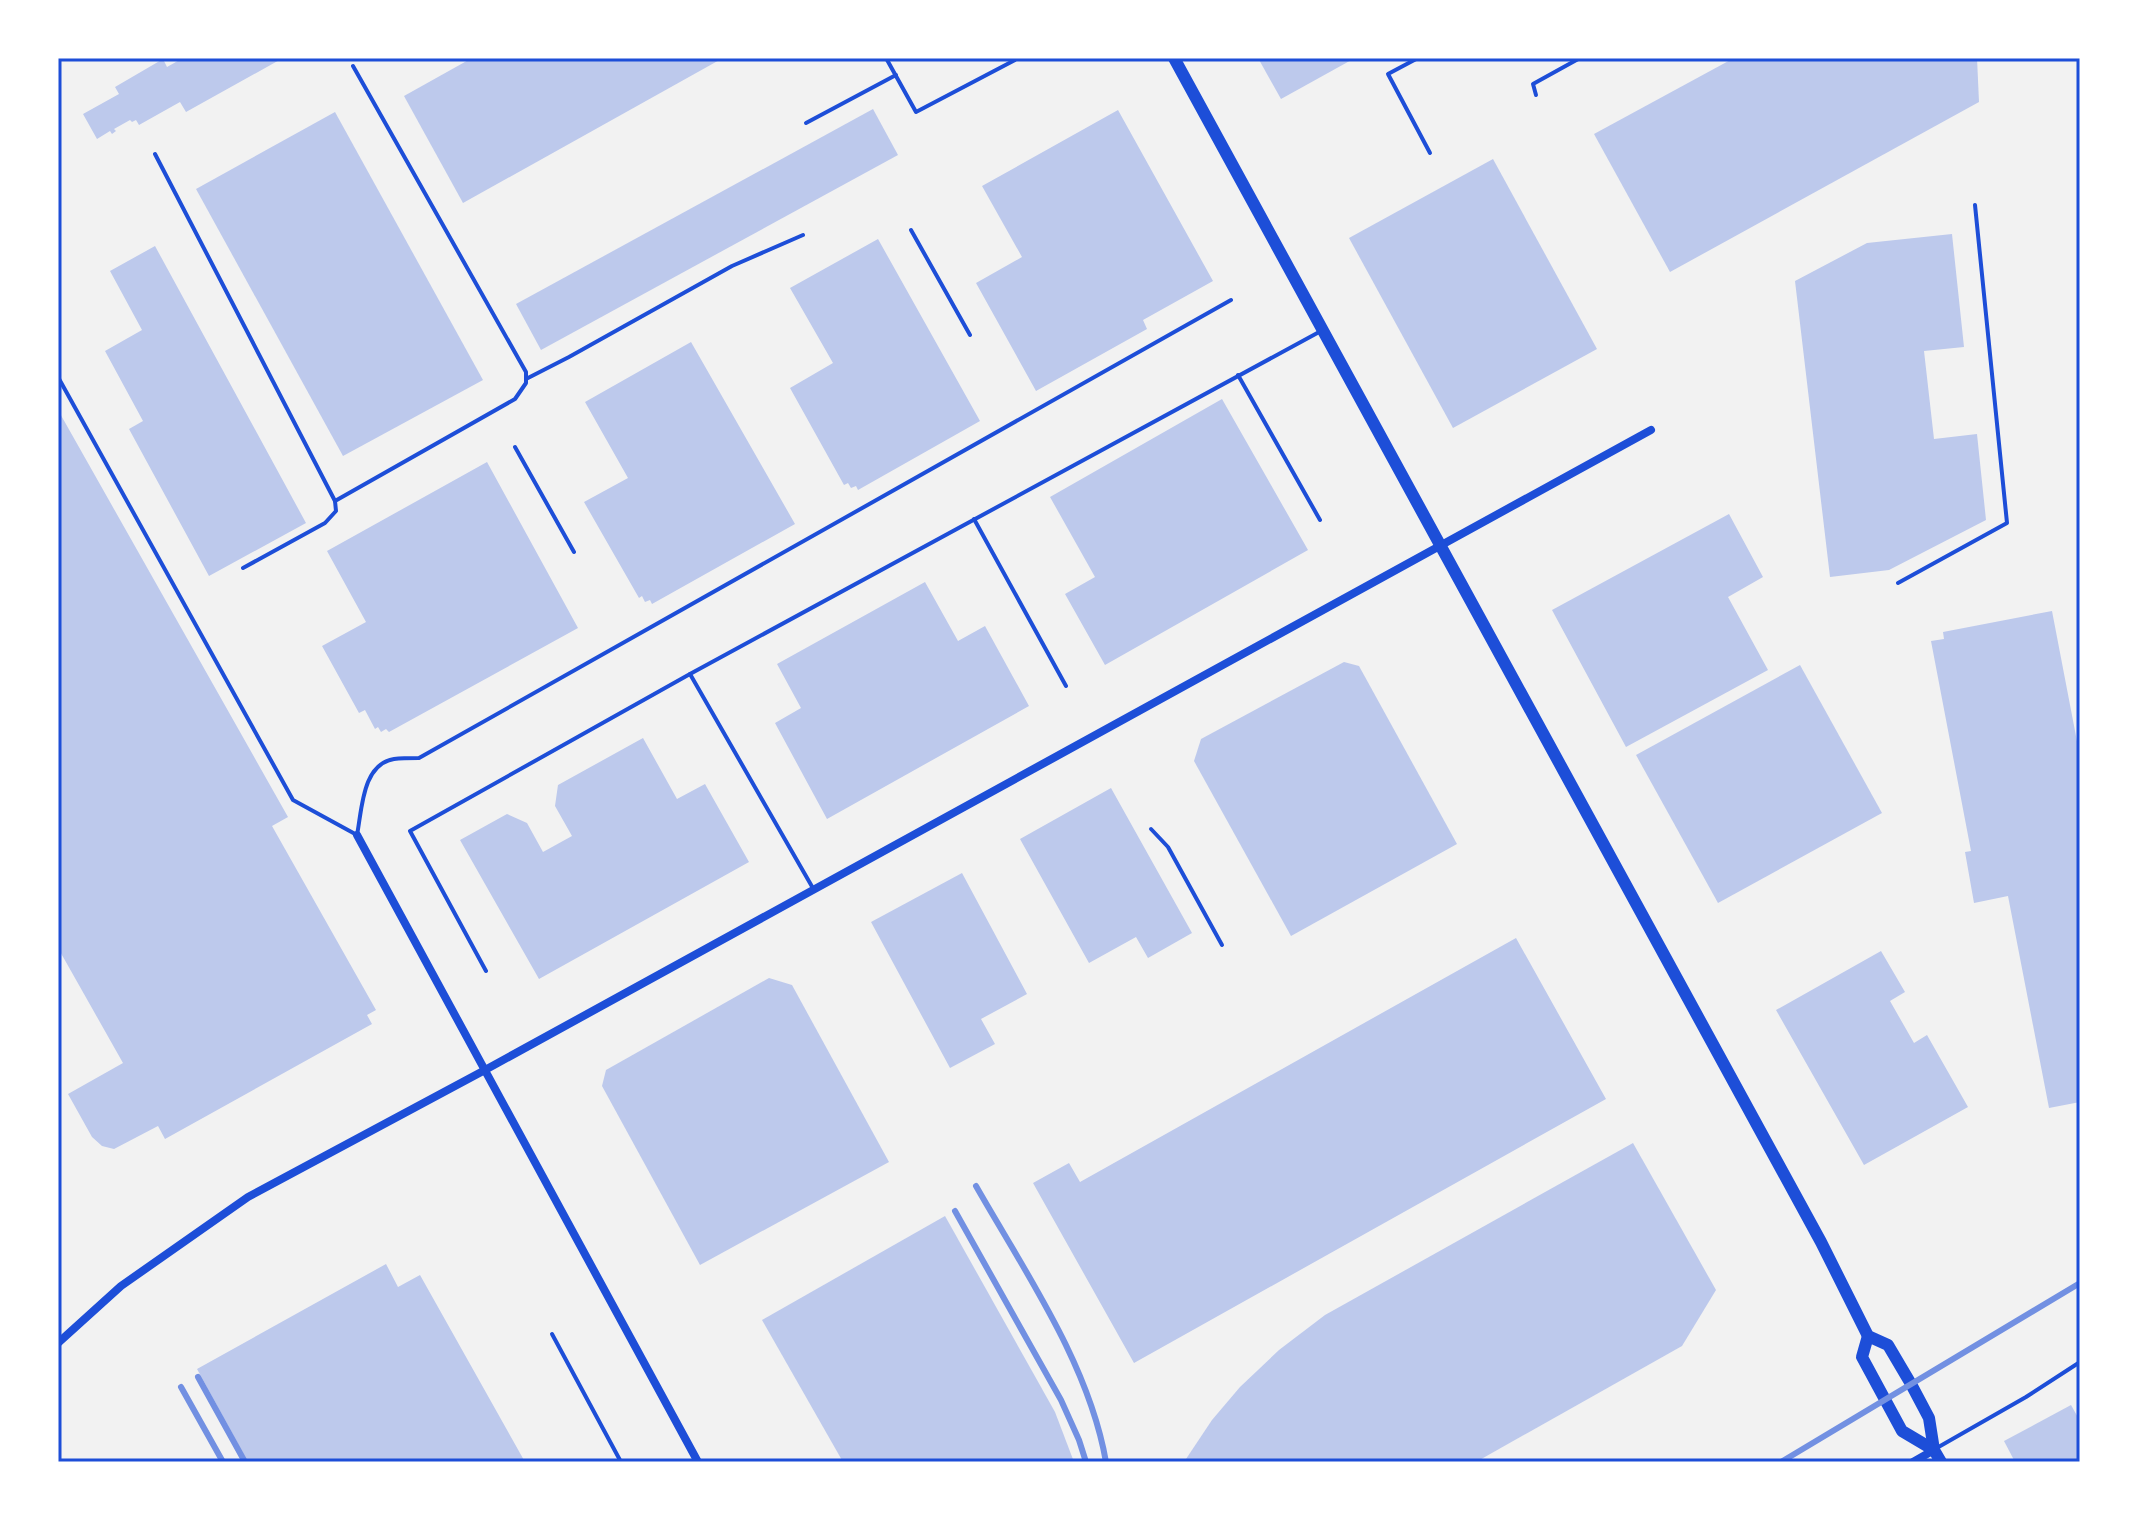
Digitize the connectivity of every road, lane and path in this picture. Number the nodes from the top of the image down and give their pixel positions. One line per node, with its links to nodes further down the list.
1 (886, 58): 7 (lane)
2 (1174, 58): 16 (main road)
3 (1418, 58): 10 (lane)
4 (1580, 58): 8 (lane)
5 (1015, 60): 7 (lane)
6 (353, 66): 20 (lane)
7 (896, 75): 9 (lane)
8 (1536, 95)
9 (806, 123)
10 (1430, 153)
11 (155, 154): 23 (lane)
12 (1975, 205): 29 (lane)
13 (911, 230): 17 (lane)
14 (803, 235): 20 (lane)
15 (1231, 300): 33 (lane)
16 (1323, 330): 18 (lane); 26 (main road)
17 (970, 335)
18 (1238, 375): 24 (lane); 25 (lane)
19 (58, 377): 33 (lane)
20 (526, 379): 23 (lane)
21 (1651, 430): 26 (street)
22 (515, 447): 27 (lane)
23 (335, 501): 28 (lane)
24 (974, 519): 30 (lane); 31 (lane)
25 (1320, 520)
26 (1441, 546): 34 (street); 39 (main road)
27 (574, 552)
28 (243, 568)
29 (1898, 583)
30 (690, 674): 34 (lane); 36 (lane)
31 (1066, 686)
32 (1151, 829): 35 (lane)
33 (357, 835): 37 (street)
34 (814, 890): 37 (street)
35 (1222, 945)
36 (486, 971)
37 (485, 1070): 40 (street); 44 (street)
38 (552, 1334): 43 (lane)
39 (1868, 1336): 42 (main road); 42 (main road)
40 (58, 1343)
41 (2080, 1362): 42 (lane)
42 (1934, 1450): 45 (street); 46 (main road)
43 (621, 1462)
44 (698, 1462)
45 (1913, 1462)
46 (1941, 1462)

